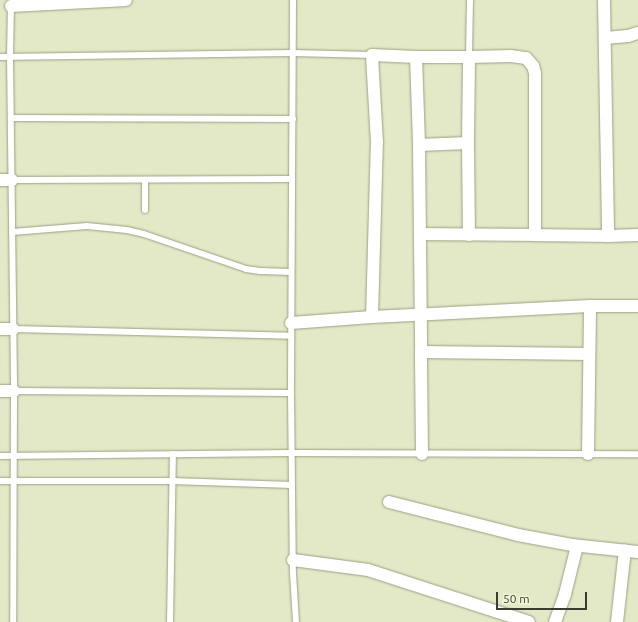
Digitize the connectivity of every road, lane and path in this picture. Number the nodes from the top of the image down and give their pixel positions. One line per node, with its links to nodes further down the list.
1 (126, 0): 5 (street)
2 (293, 0): 8 (lane)
3 (470, 0): 13 (lane)
4 (604, 0): 7 (street)
5 (11, 3): 9 (lane)
6 (638, 33): 7 (street)
7 (605, 38): 27 (street)
8 (293, 53): 9 (lane); 10 (lane); 15 (lane)
9 (10, 56): 11 (lane); 14 (lane)
10 (372, 56): 12 (street); 32 (street)
11 (0, 57)
12 (416, 57): 13 (street); 17 (street)
13 (469, 57): 16 (street); 25 (street)
14 (11, 118): 15 (lane); 19 (lane)
15 (293, 119): 18 (lane)
16 (468, 143): 17 (street); 24 (street)
17 (419, 145): 23 (street)
18 (292, 179): 20 (lane); 28 (lane)
19 (6, 180): 20 (lane); 22 (lane)
20 (145, 180): 21 (lane)
21 (145, 210)
22 (12, 232): 28 (lane); 35 (lane)
23 (420, 234): 24 (street); 31 (street)
24 (469, 235): 25 (street)
25 (535, 235): 27 (street)
26 (638, 235): 27 (street)
27 (608, 236)
28 (291, 272): 33 (lane)
29 (590, 306): 30 (street); 31 (street); 38 (street)
30 (638, 306)
31 (421, 314): 32 (street); 37 (street)
32 (372, 317): 33 (street)
33 (291, 323): 36 (lane)
34 (0, 329): 35 (street)
35 (14, 329): 36 (lane); 40 (lane)
36 (291, 336): 41 (lane)
37 (421, 352): 38 (street); 44 (street)
38 (589, 354): 45 (street)
39 (0, 391): 40 (street)
40 (14, 391): 41 (lane); 48 (lane)
41 (291, 393): 42 (lane)
42 (292, 453): 43 (lane); 44 (lane); 52 (lane)
43 (173, 454): 48 (lane); 49 (lane)
44 (422, 454): 45 (lane)
45 (588, 454): 46 (lane)
46 (638, 454)
47 (0, 456): 48 (lane)
48 (13, 456): 51 (lane)
49 (172, 480): 51 (lane); 52 (lane); 59 (lane)
50 (0, 481): 51 (lane)
51 (13, 481): 58 (lane)
52 (292, 485): 57 (lane)
53 (389, 502): 54 (street)
54 (577, 546): 55 (street); 62 (street)
55 (625, 550): 56 (street); 63 (street)
56 (638, 552)
57 (293, 560): 60 (lane); 61 (street)
58 (13, 622)
59 (170, 622)
60 (296, 622)
61 (529, 622)
62 (555, 622)
63 (617, 622)

